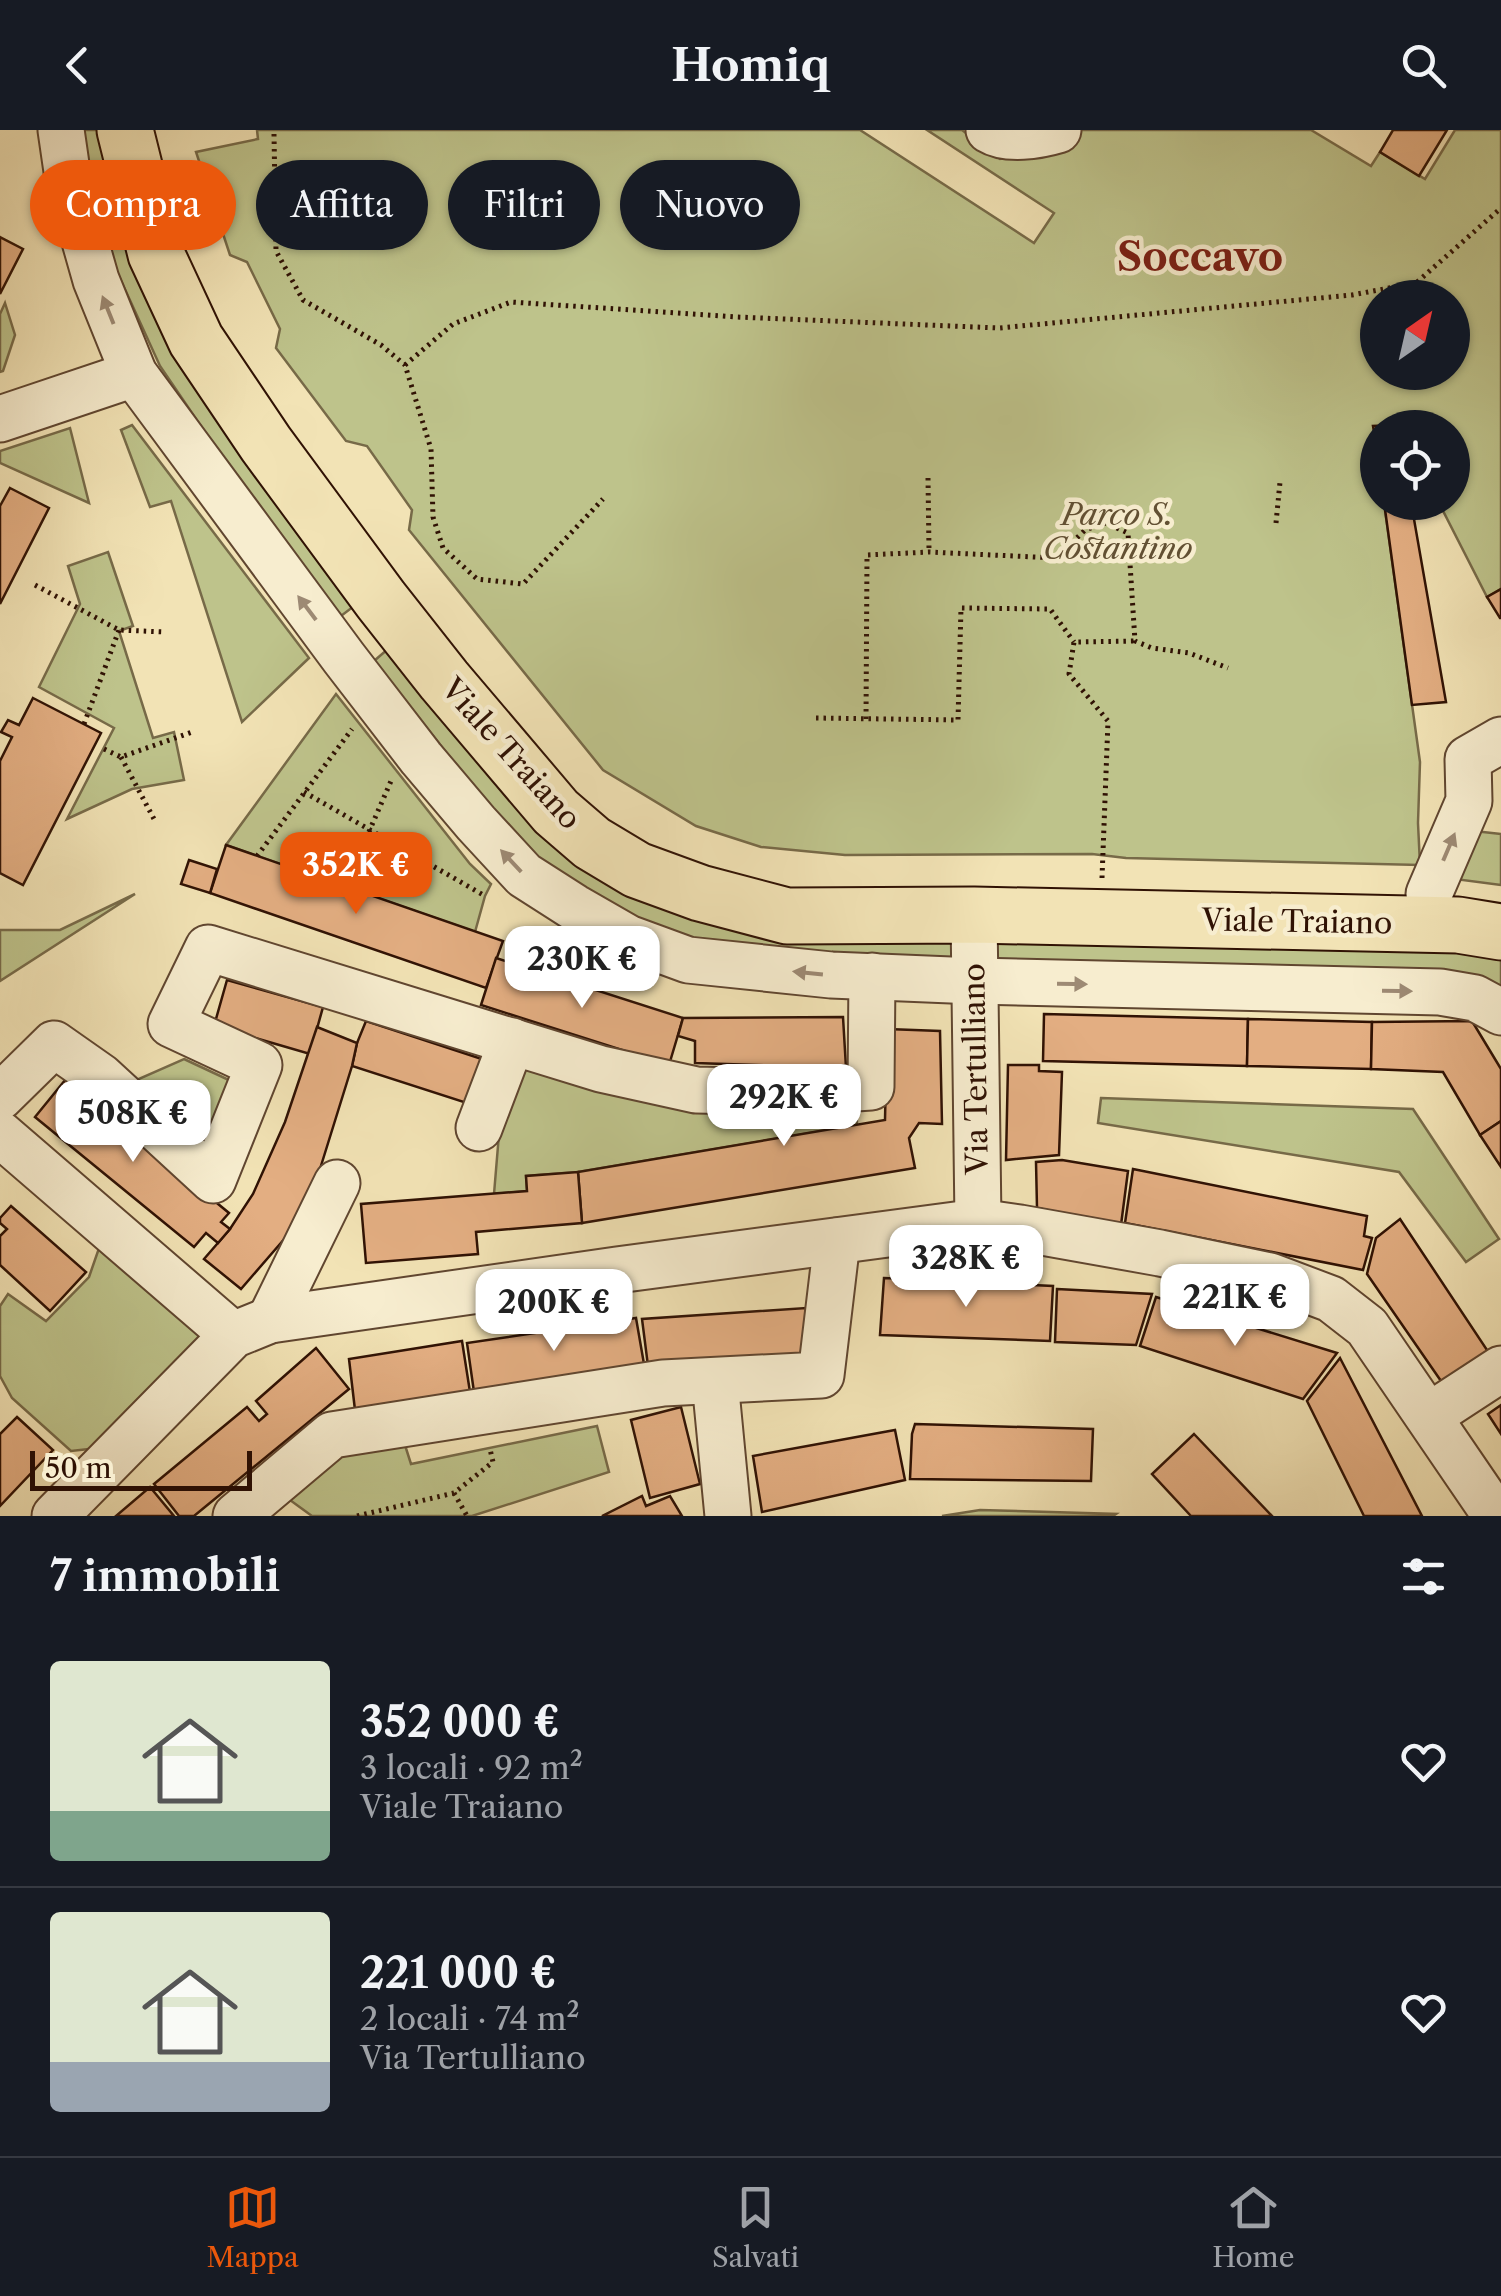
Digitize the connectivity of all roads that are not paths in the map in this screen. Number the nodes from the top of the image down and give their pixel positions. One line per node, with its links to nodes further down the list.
1 (61, 130): 6 (street, one-way to 1)
2 (126, 130): 12 (main road, Viale Traiano)
3 (162, 130): 12 (main road, Viale Traiano)
4 (989, 130): 5 (street)
5 (1058, 130)
6 (134, 374): 7 (street); 14 (street, one-way to 6)
7 (0, 419)
8 (1501, 740): 9 (street)
9 (1485, 800): 10 (street, one-way to 9)
10 (1429, 894): 11 (main road, Viale Traiano); 12 (main road, Viale Traiano)
11 (1501, 899)
12 (975, 903): 13 (main road, Viale Traiano); 15 (street, Via Tertulliano)
13 (1501, 932)
14 (872, 976): 15 (street); 17 (street)
15 (975, 982): 16 (street, one-way to 16); 22 (street, Via Tertulliano)
16 (1501, 1012)
17 (512, 1042): 18 (street); 19 (street)
18 (0, 1097)
19 (479, 1128)
20 (0, 1134): 24 (street)
21 (337, 1183): 24 (street)
22 (978, 1222): 23 (street); 27 (street)
23 (837, 1241): 24 (street); 26 (street)
24 (252, 1328): 28 (street)
25 (1501, 1369): 27 (street)
26 (715, 1381): 29 (street); 30 (street)
27 (1429, 1416): 31 (street)
28 (55, 1516)
29 (236, 1516)
30 (728, 1516)
31 (1496, 1516)

